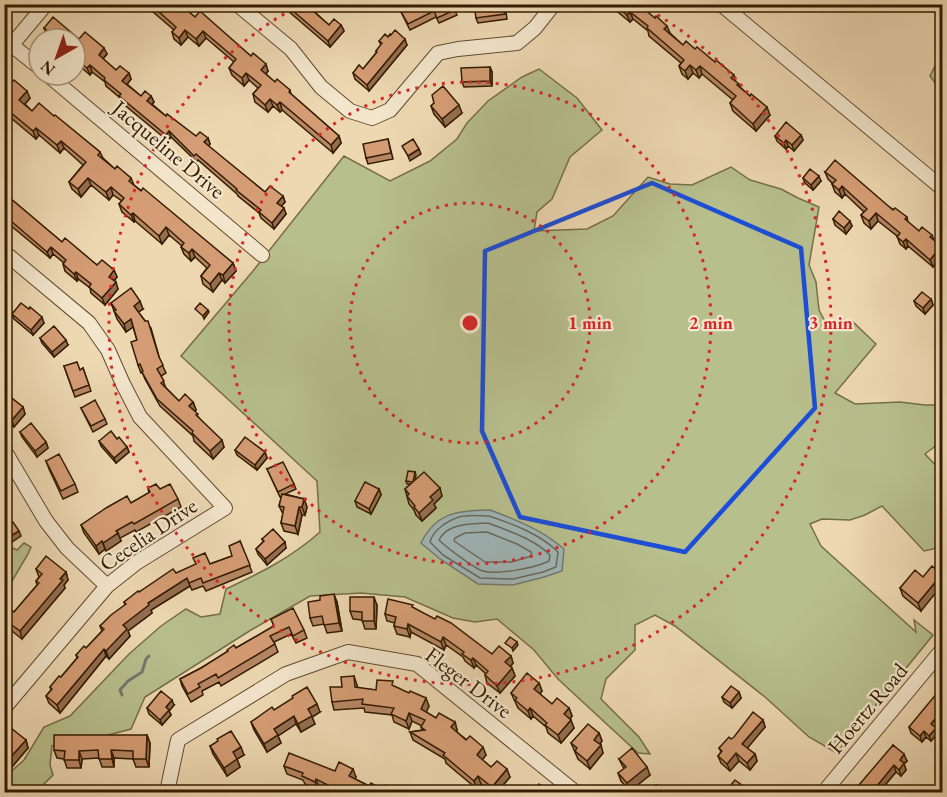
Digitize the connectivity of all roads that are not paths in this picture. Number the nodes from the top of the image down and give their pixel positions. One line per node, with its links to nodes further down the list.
1 (46, 4): 5 (street)
2 (237, 4): 3 (street)
3 (554, 4)
4 (721, 4): 8 (street)
5 (7, 46): 6 (street)
6 (27, 60)
7 (62, 87): 10 (street, Jacqueline Drive)
8 (942, 188)
9 (4, 252): 12 (street, Cecelia Drive)
10 (262, 255)
11 (4, 453): 12 (street)
12 (107, 586): 14 (street, Cecelia Drive)
13 (942, 650): 17 (street, Hoertz Road)
14 (4, 708)
15 (167, 792): 16 (street, Fleger Drive)
16 (575, 792)
17 (824, 792)

